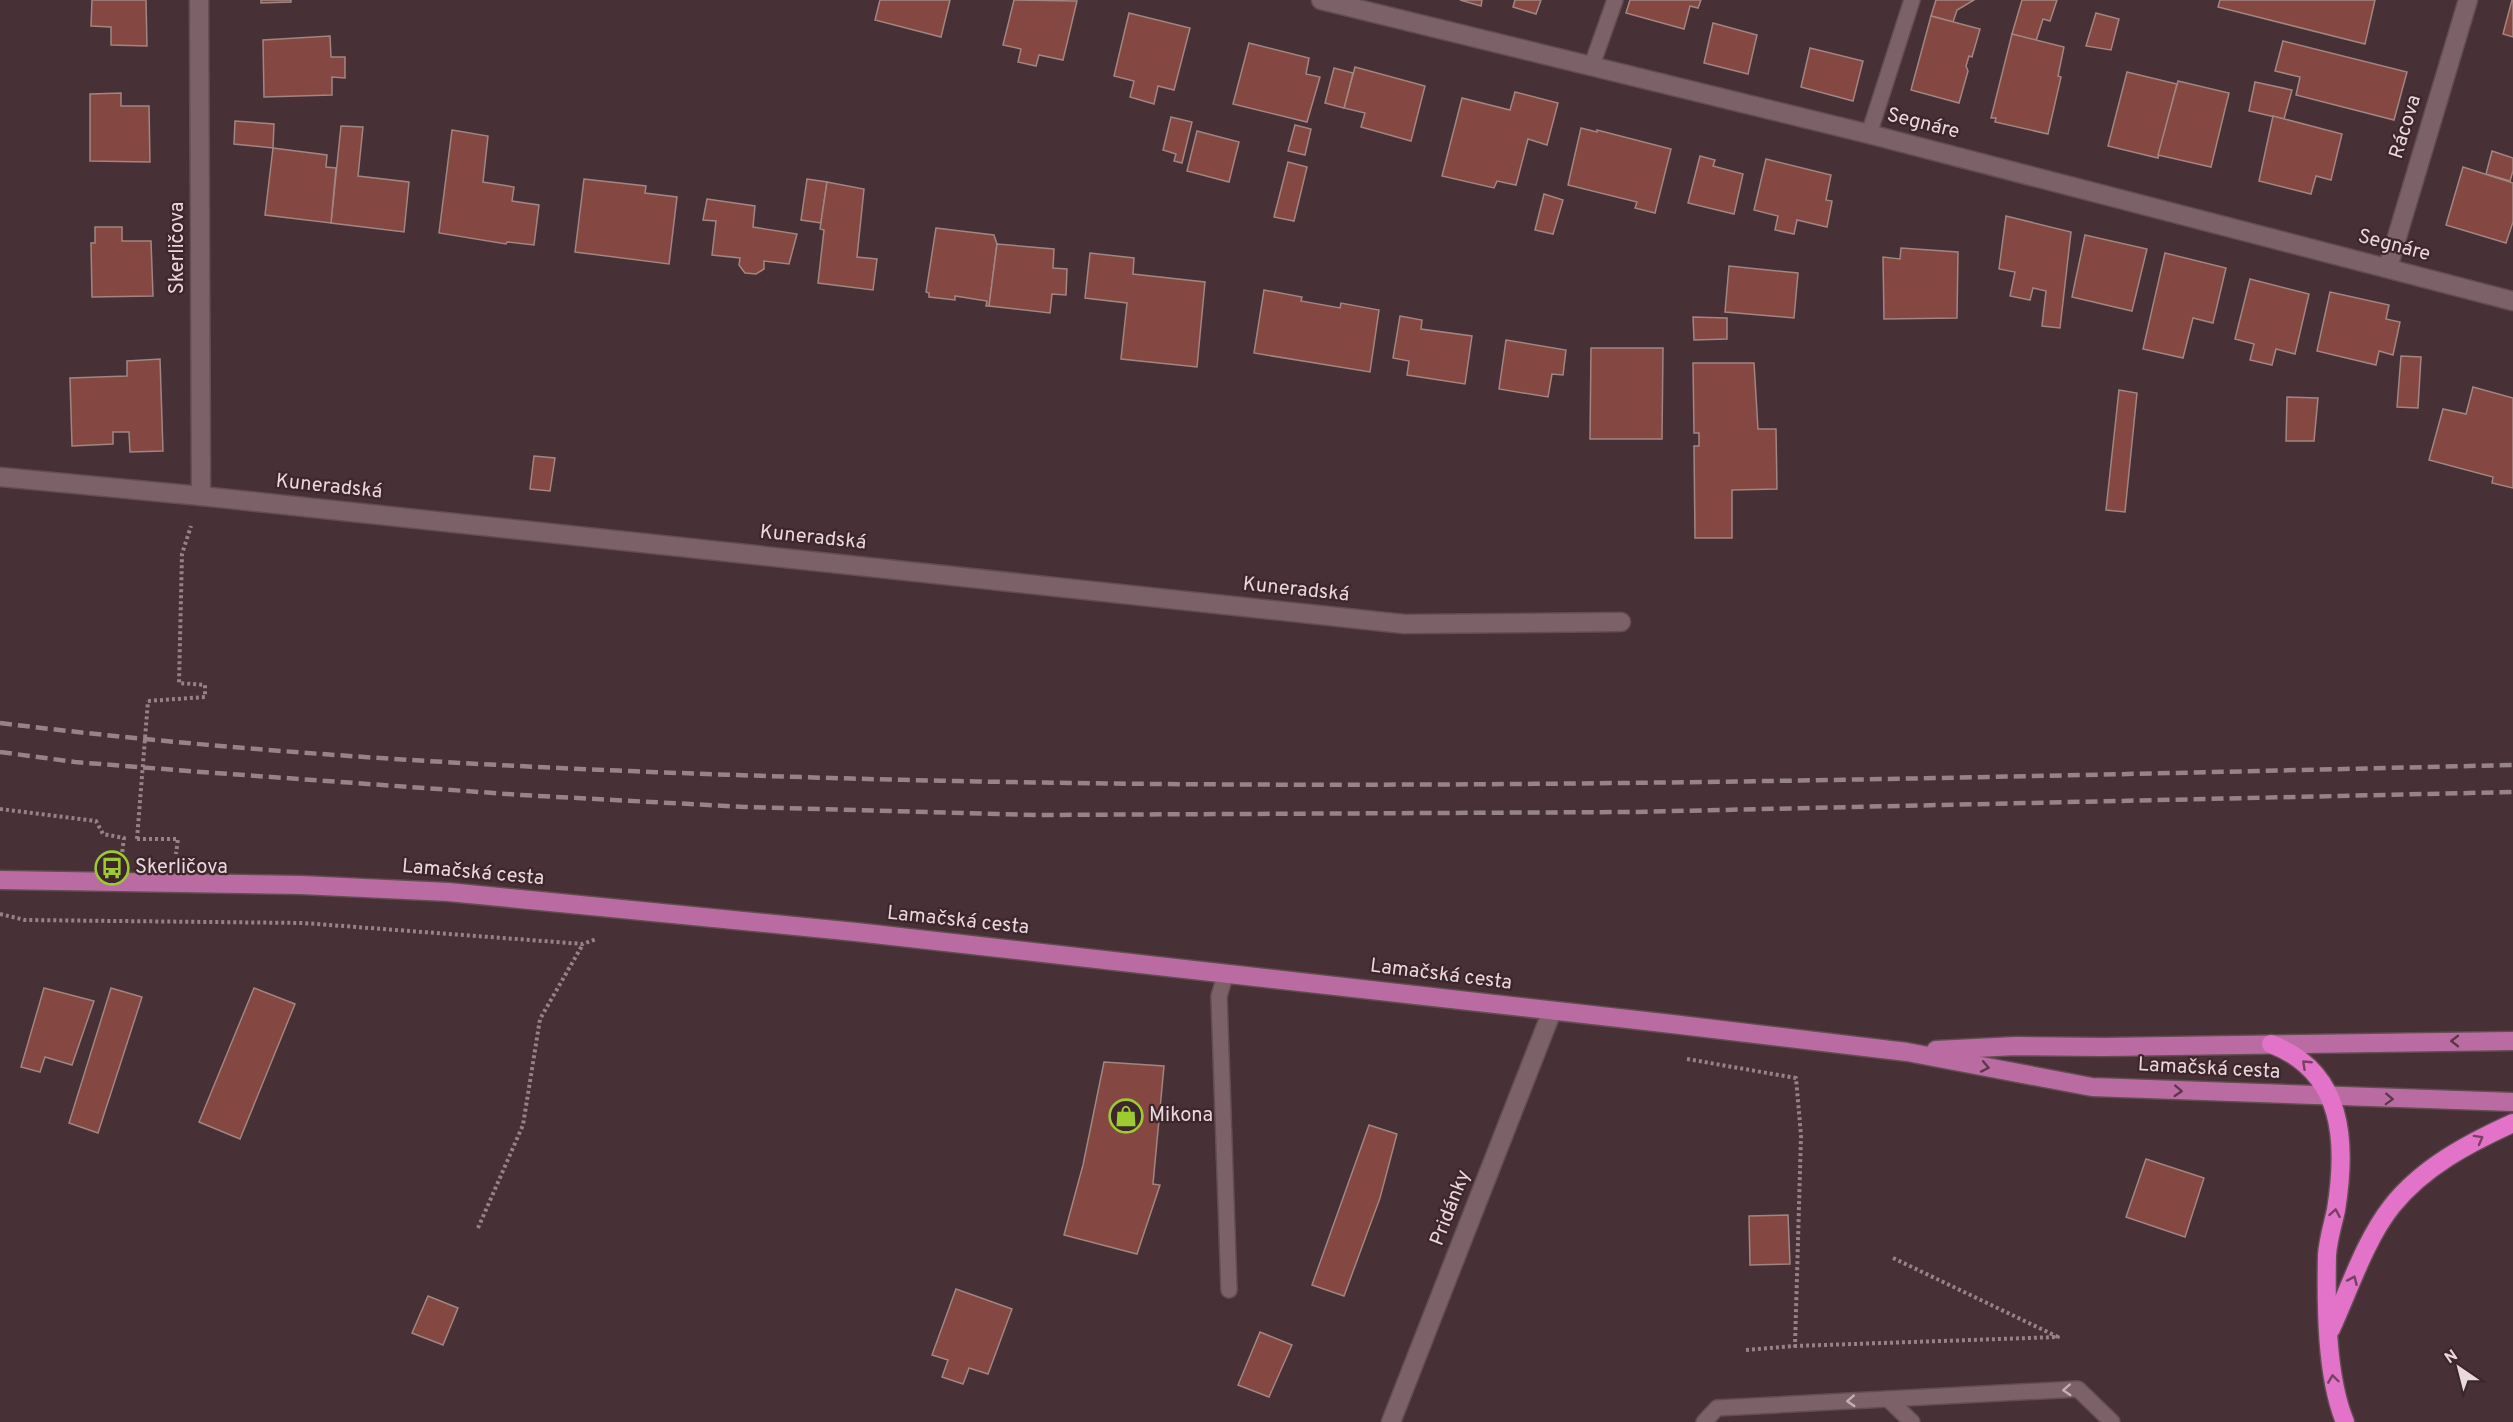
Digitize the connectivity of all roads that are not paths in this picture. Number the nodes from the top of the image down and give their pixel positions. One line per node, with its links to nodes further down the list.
1 (199, 0): 11 (street, Skerličova)
2 (1320, 0): 6 (street, Segnáre)
3 (1615, 0): 6 (lane)
4 (1912, 0): 7 (lane)
5 (2468, 0): 8 (street, Rácova)
6 (1592, 65): 7 (street, Segnáre)
7 (1869, 134): 8 (street, Segnáre)
8 (2388, 267): 9 (street, Segnáre)
9 (2513, 301)
10 (0, 477): 11 (street, Kuneradská)
11 (201, 496): 12 (street, Kuneradská)
12 (1621, 622)
13 (0, 880): 14 (main road, Lamačská cesta)
14 (1226, 973): 15 (main road, Lamačská cesta); 22 (lane)
15 (1552, 1011): 18 (main road, Lamačská cesta); 25 (street, Pridánky)
16 (2513, 1041): 17 (main road, Lamačská cesta, one-way to 17)
17 (2271, 1044): 18 (main road, Lamačská cesta); 19 (highway, one-way to 17)
18 (1907, 1052): 19 (main road, Lamačská cesta, one-way to 19)
19 (2331, 1097): 20 (main road, Lamačská cesta, one-way to 20); 23 (highway, one-way to 19)
20 (2513, 1102)
21 (2513, 1123): 23 (highway, one-way to 21)
22 (1229, 1290)
23 (2329, 1334): 29 (highway, one-way to 23)
24 (1888, 1399): 26 (lane, one-way to 26); 27 (lane); 28 (lane, one-way to 24)
25 (1391, 1422)
26 (1704, 1422)
27 (1912, 1422)
28 (2112, 1422)
29 (2345, 1422)

